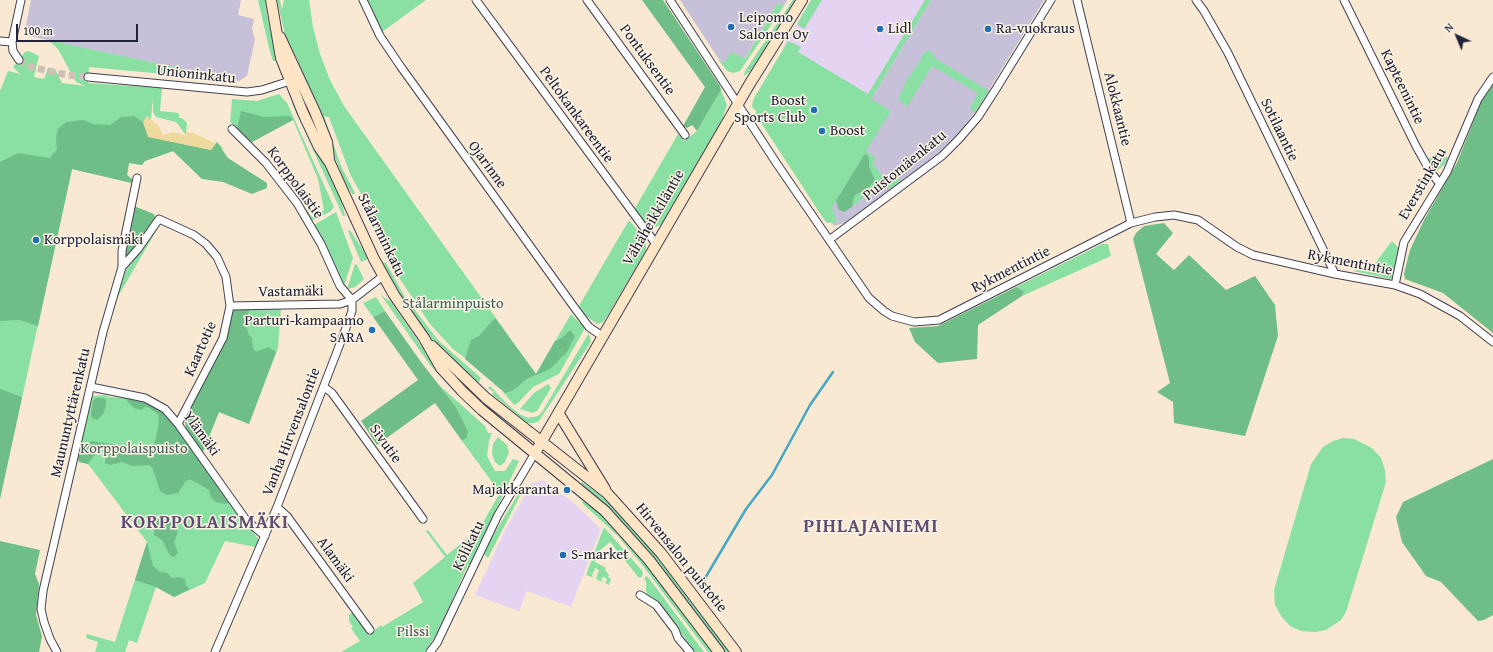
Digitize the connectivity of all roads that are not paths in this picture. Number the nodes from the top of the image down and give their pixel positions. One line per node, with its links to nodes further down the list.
1 (21, 0): 14 (street)
2 (271, 0): 12 (main road, Stålarminkatu)
3 (364, 0): 35 (street, Ojarinne)
4 (476, 0): 28 (street, Peltokankareentie)
5 (588, 0): 22 (street, Pontuksentie)
6 (670, 0): 20 (street, Rykmentintie)
7 (802, 0): 20 (main road, Vähäheikkiläntie)
8 (1051, 0): 27 (street, Puistomäenkatu)
9 (1077, 0): 26 (street, Alokkaantie)
10 (1196, 0): 30 (street, Sotilaantie)
11 (1344, 0): 25 (street, Kapteenintie)
12 (278, 32): 16 (main road, Stålarminkatu); 19 (main road, Stålarminkatu)
13 (0, 41): 14 (street)
14 (12, 42): 15 (street)
15 (18, 60)
16 (299, 77): 19 (street, Unioninkatu); 23 (main road, Stålarminkatu)
17 (1493, 77): 25 (street, Everstinkatu)
18 (88, 78): 19 (street, Unioninkatu)
19 (289, 81): 23 (main road, Stålarminkatu)
20 (738, 104): 27 (street, Rykmentintie); 28 (main road, Vähäheikkiläntie)
21 (232, 130): 33 (street, Korppolaistie)
22 (685, 135)
23 (330, 163): 31 (main road, Stålarminkatu)
24 (137, 178): 29 (street, Maununtyttärenkatu)
25 (1439, 183): 32 (street, Everstinkatu)
26 (1131, 223): 27 (street, Rykmentintie); 30 (street, Rykmentintie)
27 (829, 240)
28 (656, 244): 35 (main road, Vähäheikkiläntie)
29 (122, 267): 34 (street, Kaartotie); 38 (street, Maununtyttärenkatu)
30 (1335, 274): 32 (street, Rykmentintie)
31 (383, 276): 33 (street); 36 (main road, Stålarminkatu)
32 (1395, 285): 37 (street, Rykmentintie)
33 (352, 300): 34 (street, Vastamäki); 39 (street, Vanha Hirvensalontie)
34 (230, 306): 41 (street, Kaartotie)
35 (602, 336): 40 (main road, Vähäheikkiläntie)
36 (424, 338): 42 (main road, Stålarminkatu); 43 (main road, Stålarminkatu)
37 (1493, 342)
38 (91, 387): 41 (street, Ylämäki); 50 (street, Maununtyttärenkatu)
39 (324, 387): 45 (street, Vanha Hirvensalontie); 46 (street, Sivutie)
40 (559, 414): 42 (main road, Vähäheikkiläntie); 44 (main road)
41 (178, 424): 47 (street, Ylämäki)
42 (541, 442): 43 (main road, Vähäheikkiläntie); 44 (main road, Hirvensalon puistotie)
43 (535, 453): 52 (street, Kölikatu); 54 (main road, Hirvensalon puistotie)
44 (607, 493): 55 (main road, Hirvensalon puistotie)
45 (277, 507): 47 (street, Vanha Hirvensalontie); 49 (street, Alamäki)
46 (423, 519)
47 (265, 536): 51 (street, Vanha Hirvensalontie)
48 (640, 595): 53 (street)
49 (370, 630)
50 (57, 652)
51 (215, 652)
52 (430, 652)
53 (690, 652)
54 (719, 652)
55 (736, 652)

